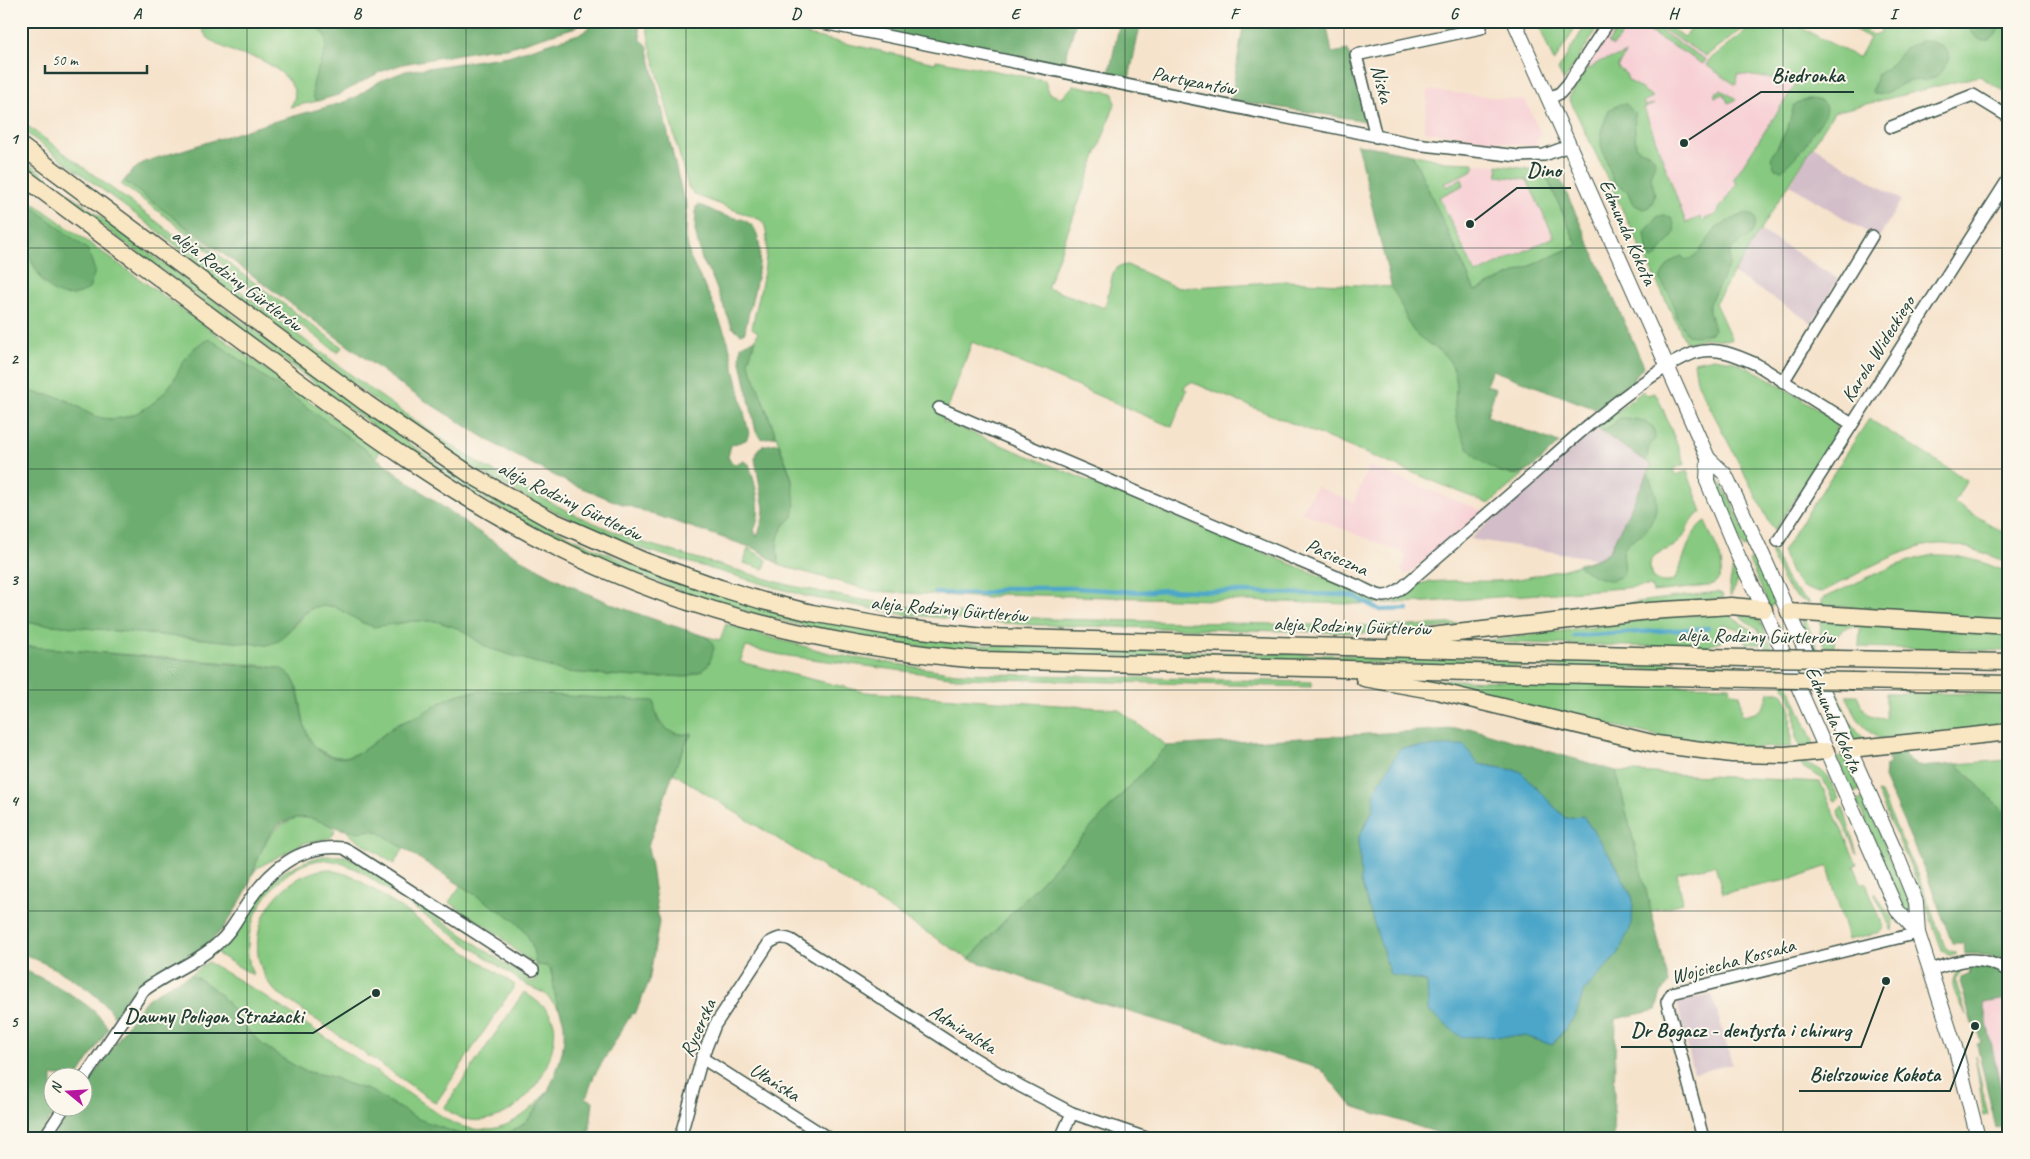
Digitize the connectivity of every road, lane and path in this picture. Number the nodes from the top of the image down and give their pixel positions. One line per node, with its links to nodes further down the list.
1 (813, 21): 8 (street, Partyzantów)
2 (1479, 21): 8 (street, Niska)
3 (1514, 21): 5 (street, Edmunda Kokota)
4 (1609, 21): 5 (street)
5 (1548, 100): 10 (street, Edmunda Kokota)
6 (2009, 117): 7 (street)
7 (1891, 127)
8 (1376, 137): 10 (street, Partyzantów)
9 (21, 146): 23 (main road, aleja Rodziny Gürtlerów)
10 (1568, 146): 14 (street, Edmunda Kokota)
11 (21, 175): 25 (main road)
12 (2009, 178): 17 (street, Karola Wideckiego)
13 (1872, 236): 15 (street)
14 (1667, 367): 15 (street); 16 (street, Pasieczna); 18 (street, Edmunda Kokota)
15 (1783, 382): 17 (street)
16 (939, 408)
17 (1852, 424): 19 (street, Karola Wideckiego)
18 (1708, 458): 20 (street, Edmunda Kokota); 21 (street, Edmunda Kokota)
19 (1778, 541)
20 (1764, 609): 21 (street); 23 (main road); 29 (street, Edmunda Kokota)
21 (1789, 612): 22 (main road); 28 (street, Edmunda Kokota)
22 (2009, 626)
23 (1336, 647): 24 (main road, aleja Rodziny Gürtlerów, bridge)
24 (2009, 662)
25 (1310, 669): 26 (main road, bridge); 29 (main road)
26 (2009, 684)
27 (2009, 732): 28 (main road)
28 (1850, 748): 29 (street); 30 (street, Edmunda Kokota)
29 (1826, 751): 30 (street, Edmunda Kokota)
30 (1918, 933): 33 (street, Edmunda Kokota); 44 (street, Wojciecha Kossaka)
31 (770, 942): 35 (street, Rycerska); 37 (street, Admiralska)
32 (532, 970): 36 (street)
33 (1931, 970): 34 (street); 45 (street, Edmunda Kokota)
34 (2009, 970)
35 (702, 1058): 40 (street, Rycerska); 41 (street, Ułańska)
36 (92, 1066)
37 (1072, 1113): 42 (street); 43 (street, Admiralska)
38 (58, 1116): 39 (street)
39 (44, 1138)
40 (680, 1138)
41 (828, 1138)
42 (1061, 1138)
43 (1146, 1138)
44 (1703, 1138)
45 (1978, 1138)

